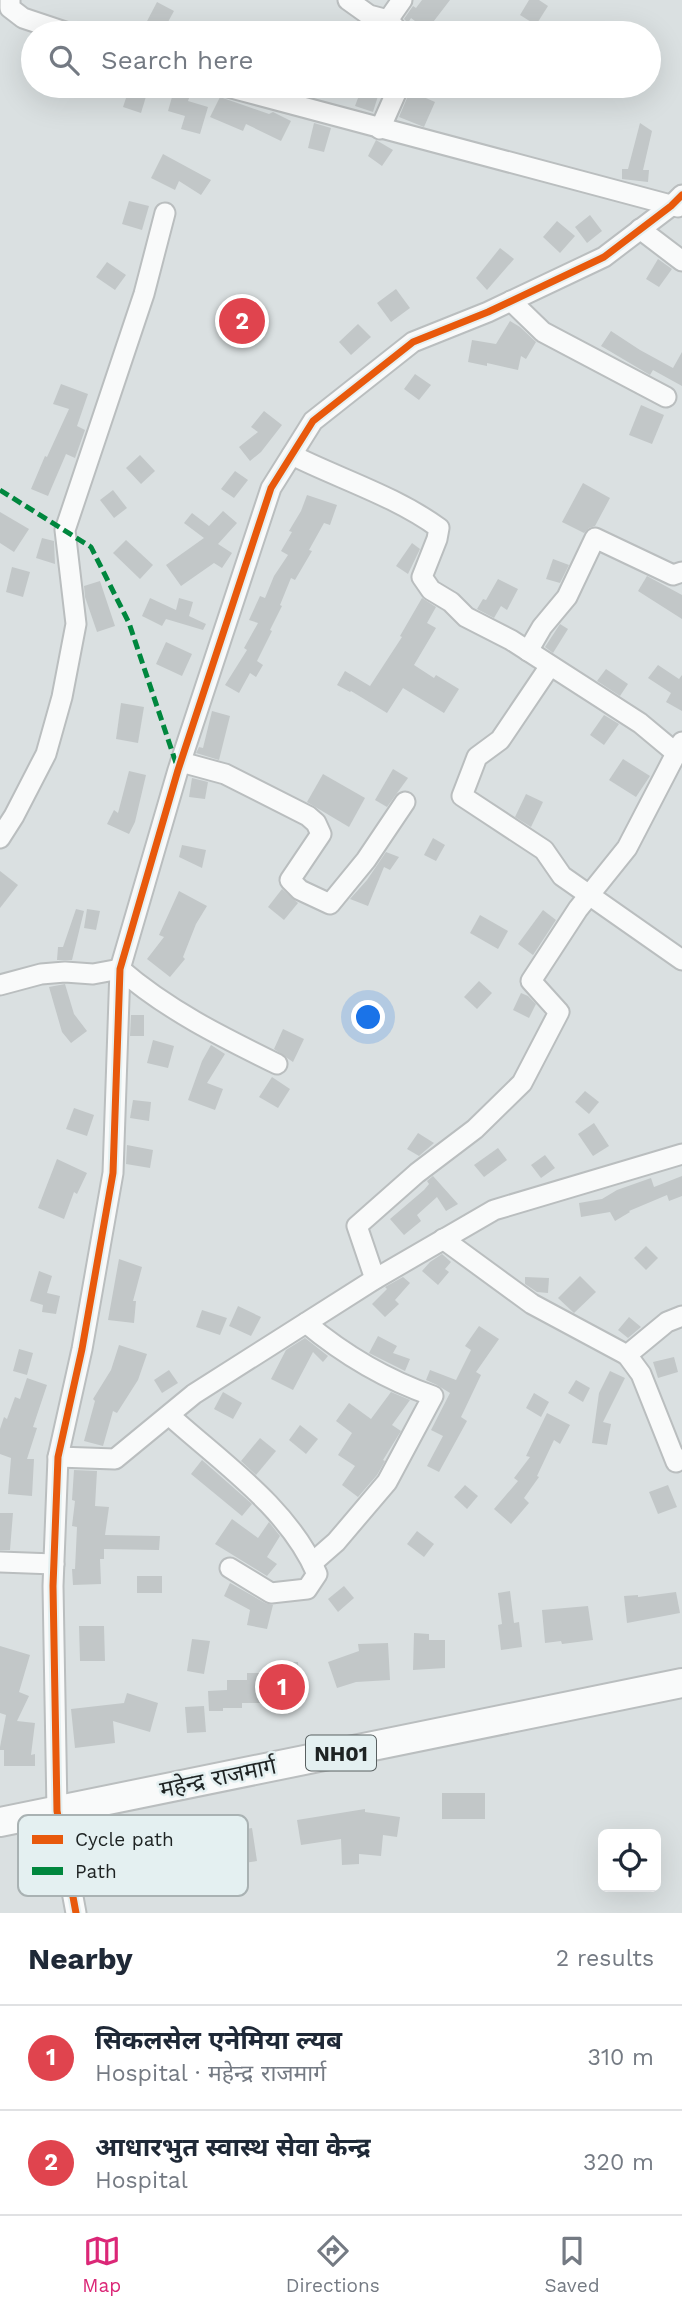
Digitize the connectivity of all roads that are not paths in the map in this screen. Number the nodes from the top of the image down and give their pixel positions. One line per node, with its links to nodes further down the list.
1 (10, 0): 4 (street)
2 (348, 0): 5 (street)
3 (402, 0): 6 (street)
4 (32, 21)
5 (383, 21)
6 (396, 21)
7 (268, 98): 9 (street)
8 (394, 98): 9 (street)
9 (380, 129): 10 (street)
10 (678, 203): 12 (street)
11 (165, 213): 23 (street)
12 (640, 229): 13 (street); 14 (street)
13 (682, 261)
14 (512, 301): 15 (street); 16 (street)
15 (666, 397)
16 (292, 455): 18 (street); 21 (street)
17 (682, 572): 18 (street)
18 (528, 651): 19 (street)
19 (550, 666): 20 (street); 24 (street)
20 (679, 747): 24 (street)
21 (181, 762): 22 (street); 26 (street)
22 (405, 802)
23 (0, 838)
24 (589, 896): 25 (street); 31 (street)
25 (682, 960)
26 (120, 969): 27 (street); 28 (street); 36 (street)
27 (0, 985)
28 (277, 1065)
29 (682, 1154): 30 (street)
30 (443, 1239): 31 (street); 34 (street)
31 (375, 1279): 33 (street)
32 (682, 1316): 34 (street)
33 (306, 1322): 35 (street); 39 (street)
34 (627, 1355): 37 (street)
35 (169, 1415): 36 (street); 39 (street)
36 (58, 1457): 40 (street)
37 (682, 1459)
38 (0, 1562): 40 (street)
39 (312, 1563): 41 (street)
40 (54, 1564): 43 (street)
41 (230, 1568)
42 (682, 1683): 43 (highway, महेन्द्र राजमार्ग / NH01)
43 (57, 1811): 44 (highway, महेन्द्र राजमार्ग / NH01); 45 (street)
44 (36, 1815)
45 (58, 1815)
46 (18, 1819): 47 (highway, महेन्द्र राजमार्ग / NH01)
47 (0, 1822)

